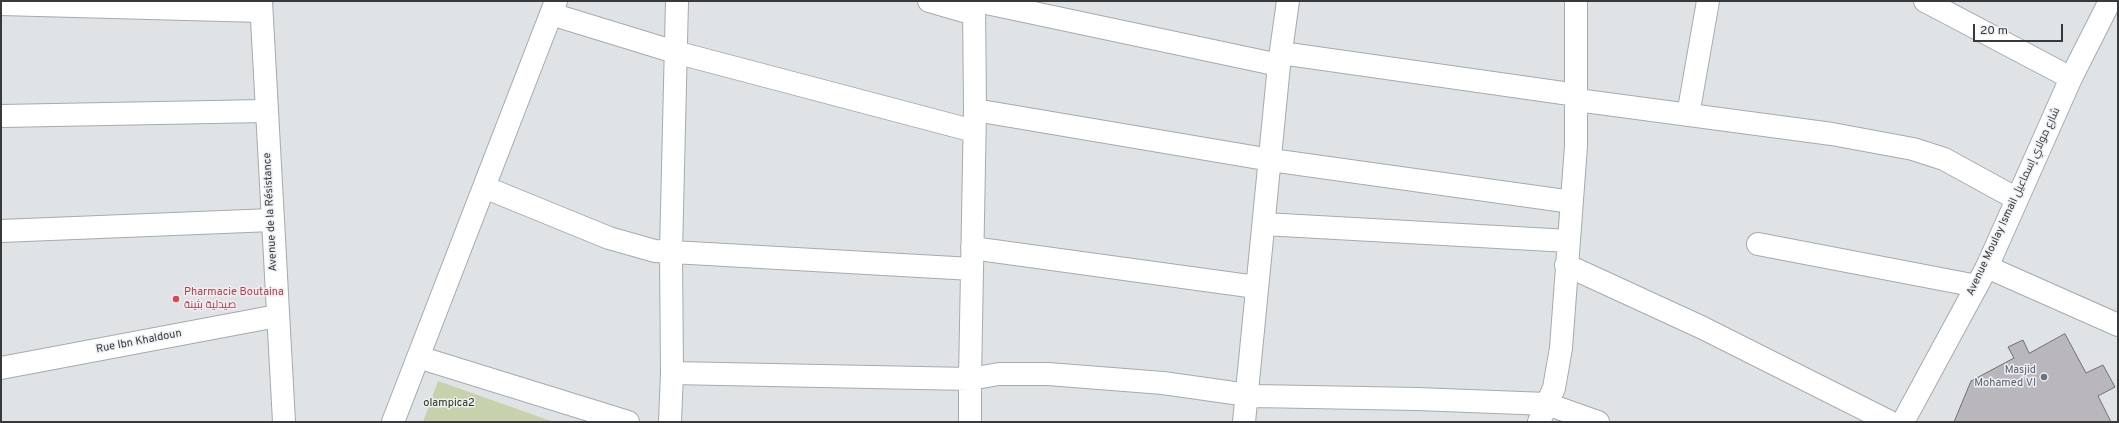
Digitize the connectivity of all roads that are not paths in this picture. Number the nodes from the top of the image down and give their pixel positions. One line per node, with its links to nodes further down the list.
1 (677, 1): 12 (street)
2 (929, 1): 9 (street)
3 (1288, 1): 13 (street)
4 (1576, 1): 15 (street)
5 (1708, 1): 17 (street)
6 (1925, 1): 14 (street)
7 (2110, 1): 14 (street, Avenue Moulay Ismail شارع مولاي إسماعيل)
8 (1, 4): 10 (street)
9 (975, 5): 13 (street); 19 (street)
10 (261, 6): 16 (street, Avenue de la Résistance)
11 (553, 8): 12 (street); 21 (street)
12 (675, 52): 19 (street); 30 (street)
13 (1280, 59): 15 (street); 20 (street)
14 (2071, 78): 22 (street, Avenue Moulay Ismail شارع مولاي إسماعيل)
15 (1577, 97): 17 (street); 23 (street)
16 (265, 111): 18 (street); 24 (street, Avenue de la Résistance)
17 (1688, 115): 22 (street)
18 (1, 116)
19 (974, 120): 20 (street); 29 (street)
20 (1271, 160): 23 (street); 25 (street)
21 (484, 187): 30 (street); 38 (street)
22 (2017, 199): 32 (street, Avenue Moulay Ismail شارع مولاي إسماعيل)
23 (1572, 202): 27 (street)
24 (272, 220): 26 (street); 36 (street, Avenue de la Résistance)
25 (1264, 224): 27 (street); 35 (street)
26 (1, 231)
27 (1569, 241): 31 (street)
28 (1758, 244): 34 (street)
29 (972, 248): 33 (street); 35 (street)
30 (671, 252): 33 (street); 40 (street)
31 (1566, 264): 43 (street); 51 (street)
32 (1987, 267): 34 (street, Avenue Moulay Ismail شارع مولاي إسماعيل); 37 (street)
33 (972, 269): 41 (street)
34 (1977, 286): 52 (street, Avenue Moulay Ismail شارع مولاي إسماعيل)
35 (1256, 287): 42 (street)
36 (277, 316): 39 (street, Rue Ibn Khaldoun); 44 (street, Avenue de la Résistance)
37 (2118, 325)
38 (418, 357): 45 (street); 46 (street)
39 (1, 368)
40 (672, 373): 41 (street); 47 (street)
41 (970, 379): 42 (street); 48 (street)
42 (1246, 395): 43 (street); 49 (street)
43 (1543, 413): 50 (street)
44 (284, 422)
45 (393, 422)
46 (628, 422)
47 (670, 422)
48 (970, 422)
49 (1244, 422)
50 (1598, 422)
51 (1890, 422)
52 (1903, 422)

